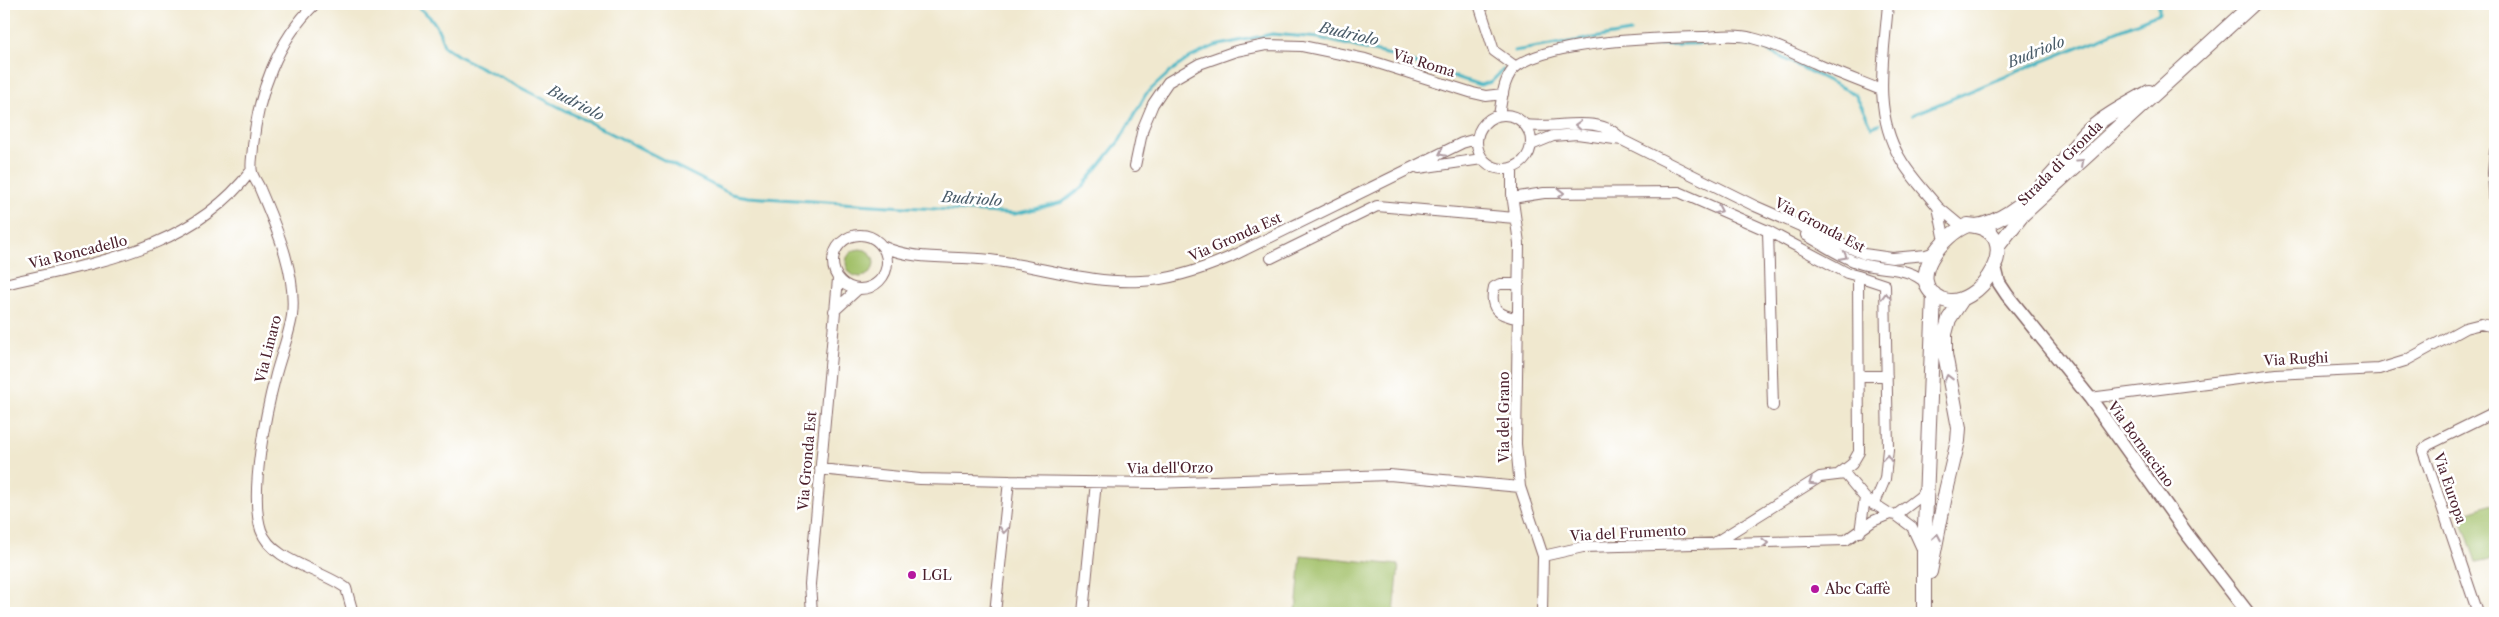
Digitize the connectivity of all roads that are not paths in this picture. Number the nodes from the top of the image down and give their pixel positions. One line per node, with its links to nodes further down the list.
1 (315, 4): 20 (street)
2 (1479, 4): 5 (street)
3 (1888, 4): 7 (street)
4 (2253, 4): 6 (main road, Strada di Gronda)
5 (1516, 67): 7 (street); 8 (street)
6 (2169, 80): 26 (main road, Strada di Gronda); 30 (main road, Strada di Gronda, one-way to 6)
7 (1882, 90): 23 (street)
8 (1503, 94): 9 (street); 16 (street, Via Roma)
9 (1499, 115): 10 (street, Via Gronda Est); 11 (street, Via Gronda Est)
10 (1525, 125): 12 (street, Via Gronda Est, one-way to 10); 13 (street)
11 (1476, 138): 15 (street); 19 (street, Via Gronda Est, one-way to 19)
12 (1622, 140): 13 (street, Via Gronda Est); 22 (street, Via Gronda Est)
13 (1531, 146): 17 (street, Via Gronda Est)
14 (2495, 151): 24 (street)
15 (1482, 159): 18 (street); 19 (street, Via Gronda Est)
16 (1135, 166)
17 (1512, 168): 18 (street); 21 (street)
18 (1499, 169): 21 (street)
19 (1408, 170): 32 (street, Via Gronda Est)
20 (251, 171): 38 (street, Via Roncadello); 67 (street, Via Linaro)
21 (1512, 196): 25 (street, Via del Grano); 27 (street, one-way to 27)
22 (1755, 206): 31 (street, Via Gronda Est); 41 (street, Via Gronda Est, one-way to 41)
23 (1938, 207): 26 (street); 28 (street)
24 (2495, 208)
25 (1515, 218): 33 (street); 39 (street, Via del Grano)
26 (1969, 226): 28 (main road); 30 (main road)
27 (1768, 231): 36 (street); 51 (street)
28 (1945, 241): 31 (main road)
29 (882, 246): 32 (street, Via Gronda Est); 34 (street); 37 (street, Via Gronda Est)
30 (1998, 246): 35 (main road)
31 (1935, 252): 41 (main road)
32 (913, 257): 34 (street, Via Gronda Est)
33 (1271, 258)
34 (888, 266): 42 (street)
35 (1994, 267): 40 (main road); 43 (street, Via Bornaccino)
36 (1858, 276): 48 (street); 49 (street, one-way to 36)
37 (838, 278): 42 (street); 45 (street, Via Gronda Est)
38 (4, 284)
39 (1519, 284): 46 (street, Via del Grano); 46 (street)
40 (1979, 287): 43 (street); 44 (main road)
41 (1930, 289): 44 (main road); 57 (main road)
42 (857, 290): 45 (street)
43 (2007, 295): 50 (street, Via Bornaccino)
44 (1961, 301): 66 (main road, one-way to 44)
45 (834, 311): 53 (street, Via Gronda Est)
46 (1518, 318): 58 (street, Via del Grano)
47 (2495, 327): 50 (street, Via Rughi)
48 (1860, 376): 49 (street); 54 (street)
49 (1887, 376): 60 (street, one-way to 49)
50 (2090, 398): 72 (street, Via Bornaccino)
51 (1773, 406)
52 (2495, 412): 73 (street, Via Europa)
53 (820, 469): 55 (street, Via dell'Orzo); 68 (street, Via Gronda Est)
54 (1839, 474): 59 (street); 63 (street, Via del Frumento, one-way to 63)
55 (1009, 481): 56 (street, Via dell'Orzo); 69 (street, one-way to 69)
56 (1096, 482): 58 (street, Via dell'Orzo); 70 (street)
57 (1928, 484): 61 (street, Via del Frumento); 64 (main road)
58 (1520, 487): 65 (street, Via del Grano)
59 (1865, 498): 60 (street); 62 (street)
60 (1874, 505): 61 (street)
61 (1893, 514): 62 (street, Via del Frumento); 64 (street)
62 (1860, 532): 63 (street, Via del Frumento, one-way to 62)
63 (1716, 542): 65 (street, Via del Frumento)
64 (1924, 553): 66 (main road)
65 (1543, 556): 71 (street, Via del Grano)
66 (1924, 608)
67 (352, 613)
68 (812, 613)
69 (995, 613)
70 (1083, 613)
71 (1542, 613)
72 (2248, 613)
73 (2478, 613)

